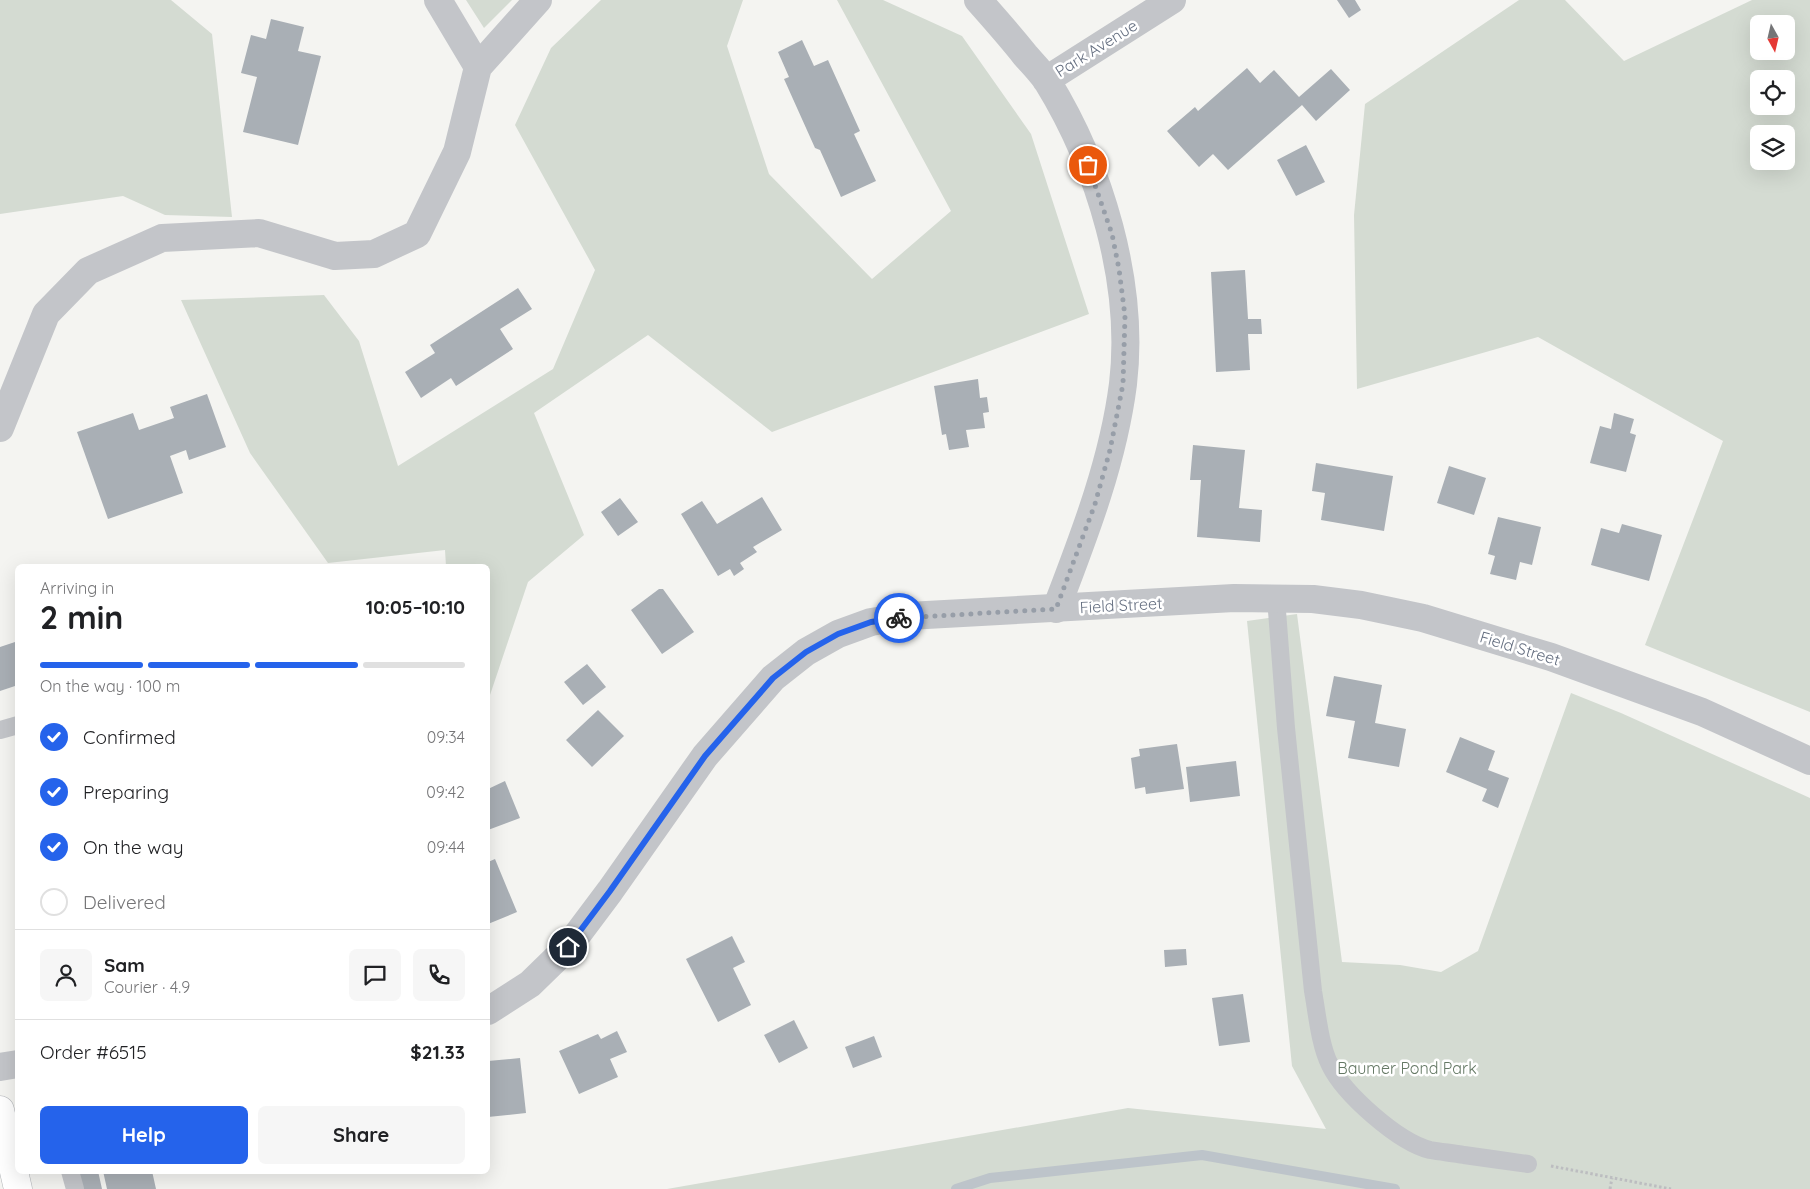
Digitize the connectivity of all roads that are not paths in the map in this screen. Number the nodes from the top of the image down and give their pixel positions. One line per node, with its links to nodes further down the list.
1 (438, 0): 5 (street)
2 (538, 0): 5 (street)
3 (978, 0): 6 (street)
4 (1172, 0): 6 (street, Park Avenue)
5 (478, 67): 7 (street)
6 (1046, 80): 9 (street)
7 (0, 428)
8 (1276, 598): 9 (street, Field Street); 12 (street, Field Street); 17 (lane)
9 (1056, 609): 13 (street, Field Street)
10 (15, 726): 11 (lane)
11 (0, 730)
12 (1810, 761)
13 (490, 1010)
14 (15, 1064): 15 (street)
15 (0, 1067)
16 (7, 1124): 18 (main road)
17 (1528, 1164)
18 (15, 1171)
19 (15, 1174): 21 (main road)
20 (71, 1174): 22 (lane)
21 (18, 1189)
22 (75, 1189)

